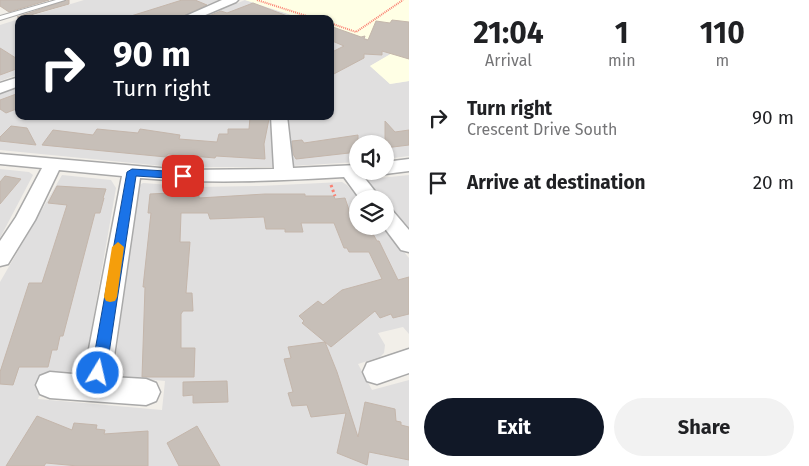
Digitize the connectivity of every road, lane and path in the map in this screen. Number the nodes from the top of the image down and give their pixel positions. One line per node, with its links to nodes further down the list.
1 (62, 0): 7 (lane)
2 (232, 0): 5 (street)
3 (257, 0): 6 (path)
4 (403, 0): 8 (path)
5 (195, 15)
6 (304, 15)
7 (0, 18)
8 (334, 24)
9 (15, 82): 10 (street)
10 (0, 88)
11 (279, 120): 18 (street)
12 (0, 159): 13 (street)
13 (53, 164): 17 (street); 23 (street)
14 (409, 165): 15 (street)
15 (394, 167)
16 (349, 171): 18 (street)
17 (132, 172): 18 (street); 27 (street)
18 (284, 176)
19 (330, 182): 20 (path)
20 (335, 196)
21 (394, 226): 22 (street)
22 (409, 244)
23 (0, 258)
24 (409, 361): 25 (street)
25 (377, 372)
26 (50, 385): 27 (street)
27 (96, 388): 28 (street)
28 (146, 392)

